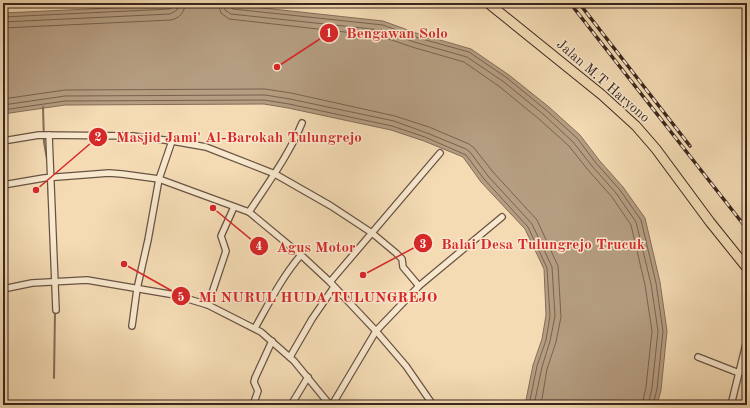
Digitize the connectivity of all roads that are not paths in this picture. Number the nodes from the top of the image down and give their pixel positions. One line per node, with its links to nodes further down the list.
1 (488, 3): 16 (highway, Jalan M.T Haryono)
2 (302, 123): 7 (street)
3 (49, 135): 4 (street); 5 (street); 8 (street)
4 (3, 141)
5 (172, 141): 7 (street); 9 (street)
6 (440, 153): 14 (street)
7 (275, 174): 12 (street); 14 (street)
8 (51, 178): 9 (street); 10 (street); 17 (street)
9 (159, 179): 11 (street); 22 (street)
10 (3, 185)
11 (234, 207): 12 (street); 23 (street)
12 (249, 212): 15 (street)
13 (502, 217): 19 (street)
14 (372, 232): 18 (street); 19 (street)
15 (301, 255): 18 (street); 26 (street)
16 (747, 268)
17 (55, 281): 21 (street); 22 (street); 24 (street)
18 (330, 282): 20 (street)
19 (419, 286): 27 (street)
20 (334, 287): 27 (street); 30 (street)
21 (3, 289)
22 (137, 289): 23 (street); 25 (street)
23 (208, 305): 26 (street)
24 (56, 310)
25 (132, 326)
26 (255, 328): 29 (street)
27 (376, 331): 36 (street); 37 (street)
28 (747, 340): 32 (street)
29 (272, 341): 30 (street); 34 (street)
30 (290, 357): 33 (street)
31 (698, 357): 32 (street)
32 (739, 373): 38 (street)
33 (308, 377): 35 (street); 36 (street)
34 (253, 405)
35 (291, 405)
36 (331, 405)
37 (433, 405)
38 (731, 405)

